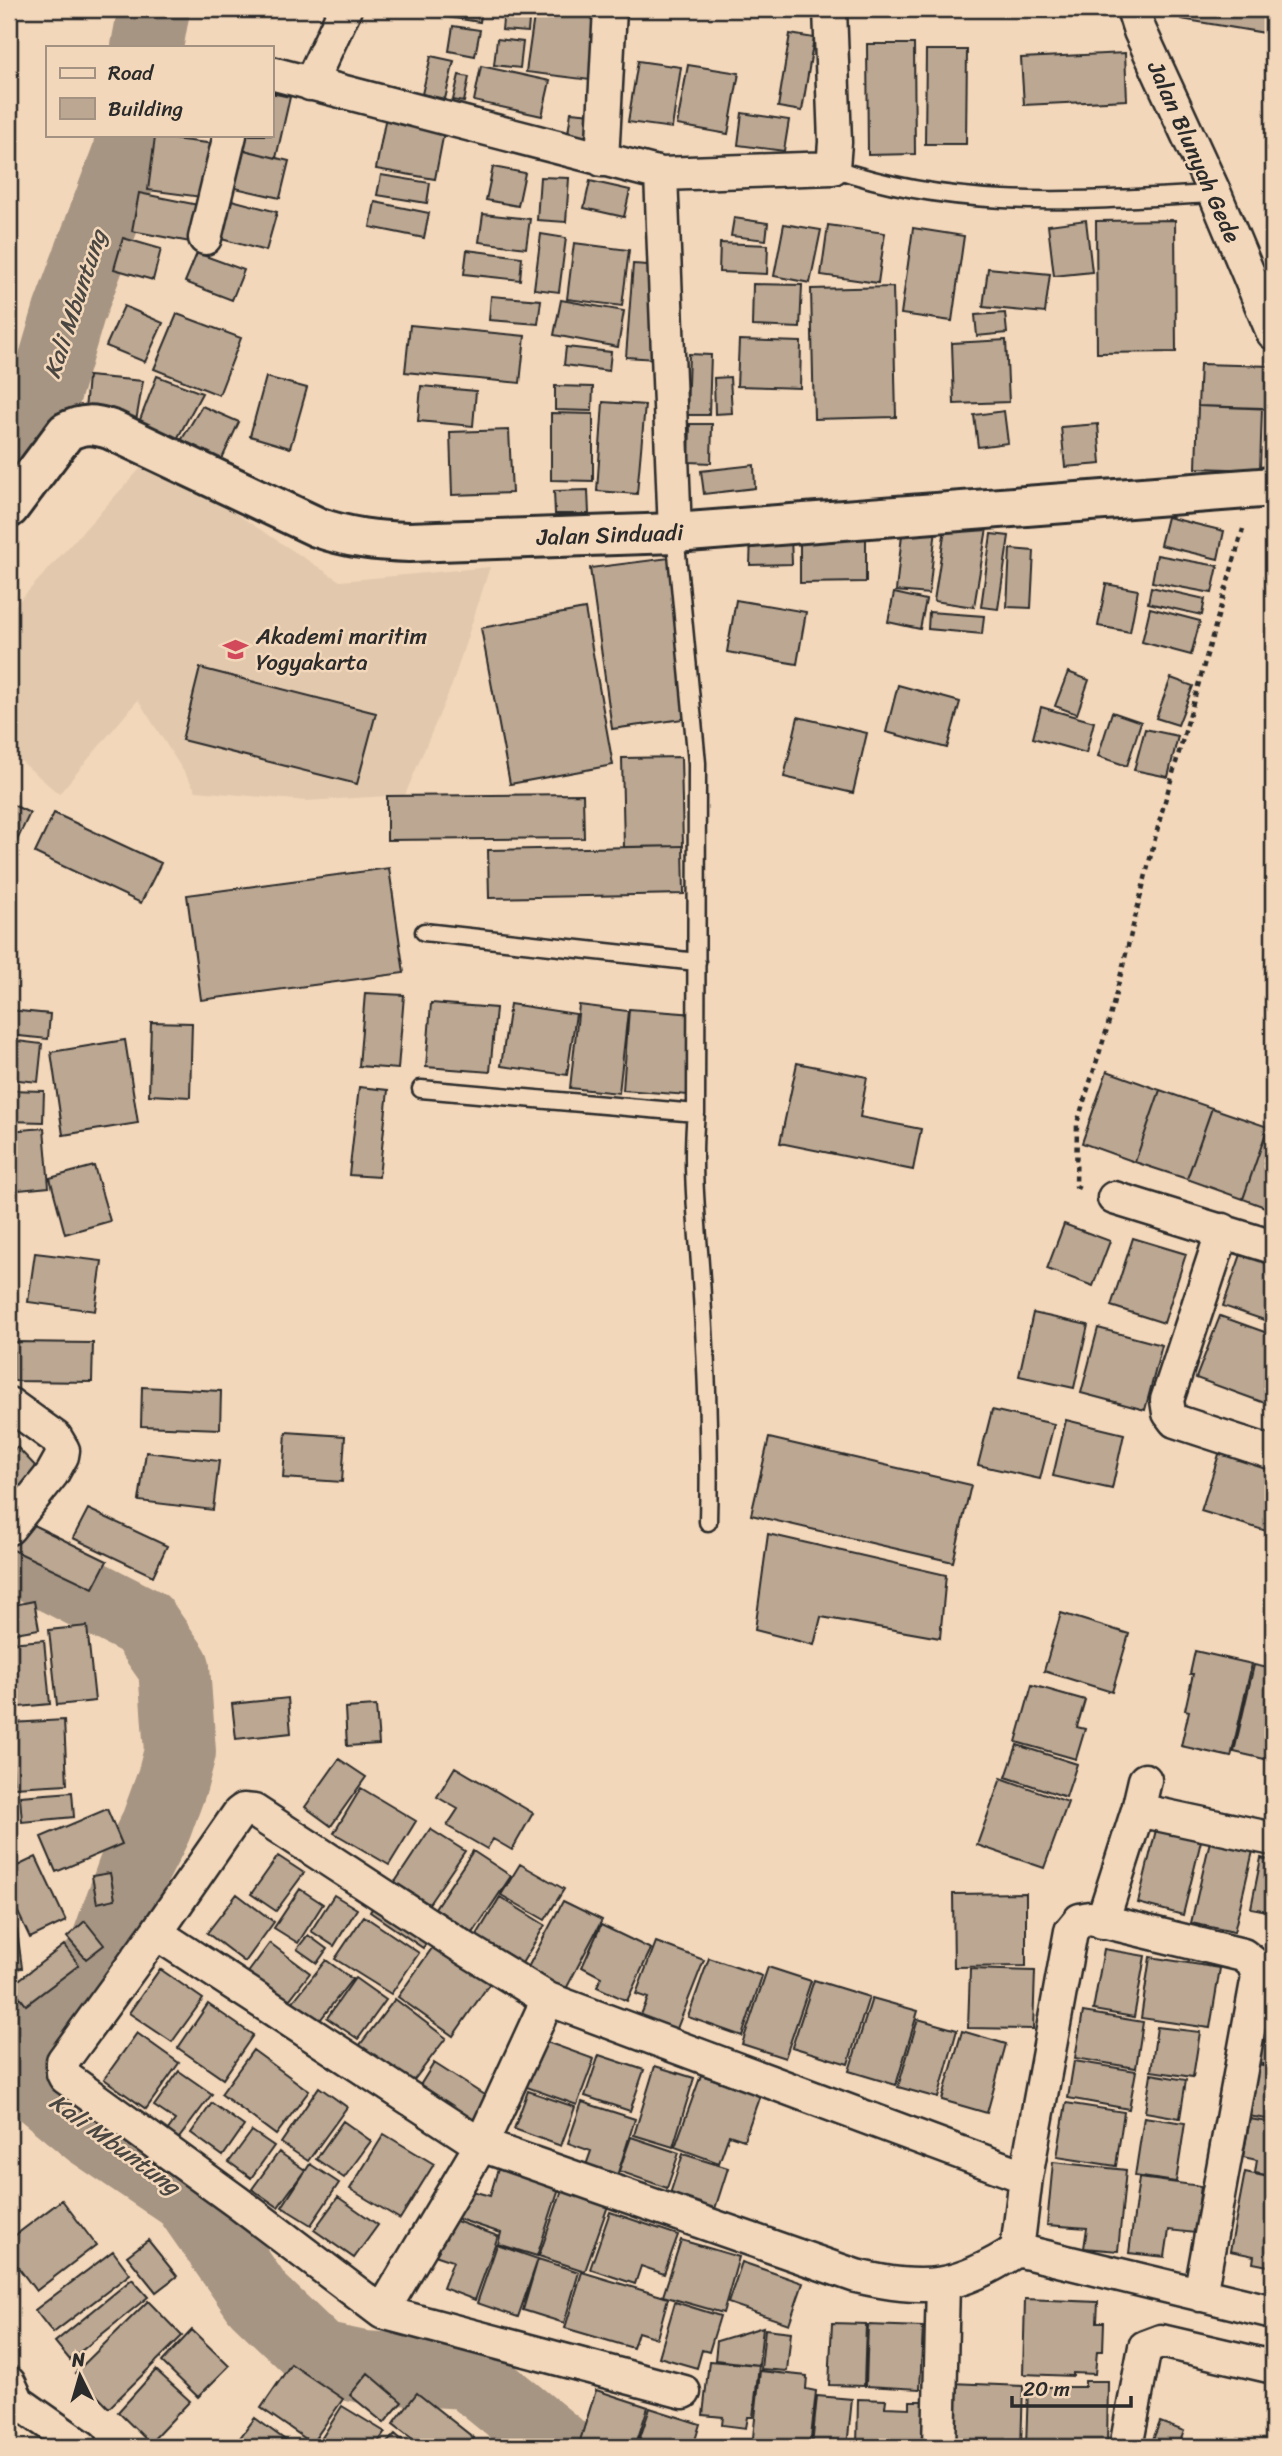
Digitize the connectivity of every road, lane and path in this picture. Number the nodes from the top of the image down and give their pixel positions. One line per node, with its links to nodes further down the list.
1 (345, 9): 6 (street)
2 (610, 9): 8 (street)
3 (831, 9): 9 (street)
4 (1133, 9): 11 (street, Jalan Blunyah Gede)
5 (273, 74): 6 (street)
6 (310, 84): 8 (street)
7 (230, 136): 12 (street)
8 (602, 160): 10 (street)
9 (833, 168): 10 (street); 11 (lane)
10 (661, 174): 16 (street)
11 (1215, 194): 13 (street, Jalan Blunyah Gede)
12 (205, 238)
13 (1273, 333)
14 (1264, 487): 16 (street, Jalan Sinduadi); 21 (path)
15 (9, 508): 16 (street, Jalan Sinduadi)
16 (675, 533): 18 (lane)
17 (424, 932): 18 (lane)
18 (697, 962): 20 (lane)
19 (421, 1089): 20 (lane)
20 (696, 1113): 26 (lane)
21 (1114, 1198): 22 (street)
22 (1223, 1230): 23 (street); 25 (street)
23 (1273, 1247)
24 (9, 1404): 27 (street)
25 (1273, 1453)
26 (708, 1522)
27 (9, 1528)
28 (1273, 1839): 29 (street)
29 (1102, 1922): 33 (street); 36 (street)
30 (156, 1933): 31 (street); 32 (street); 37 (street)
31 (548, 1999): 32 (street); 33 (street)
32 (481, 2145): 35 (street); 37 (street)
33 (1026, 2176): 34 (street)
34 (1017, 2249): 35 (street); 36 (street)
35 (943, 2284): 43 (street)
36 (1200, 2295): 38 (street)
37 (382, 2312): 40 (street)
38 (1273, 2312)
39 (1273, 2367): 44 (street)
40 (684, 2392)
41 (12, 2398): 42 (street)
42 (82, 2447)
43 (939, 2447)
44 (1126, 2447)

